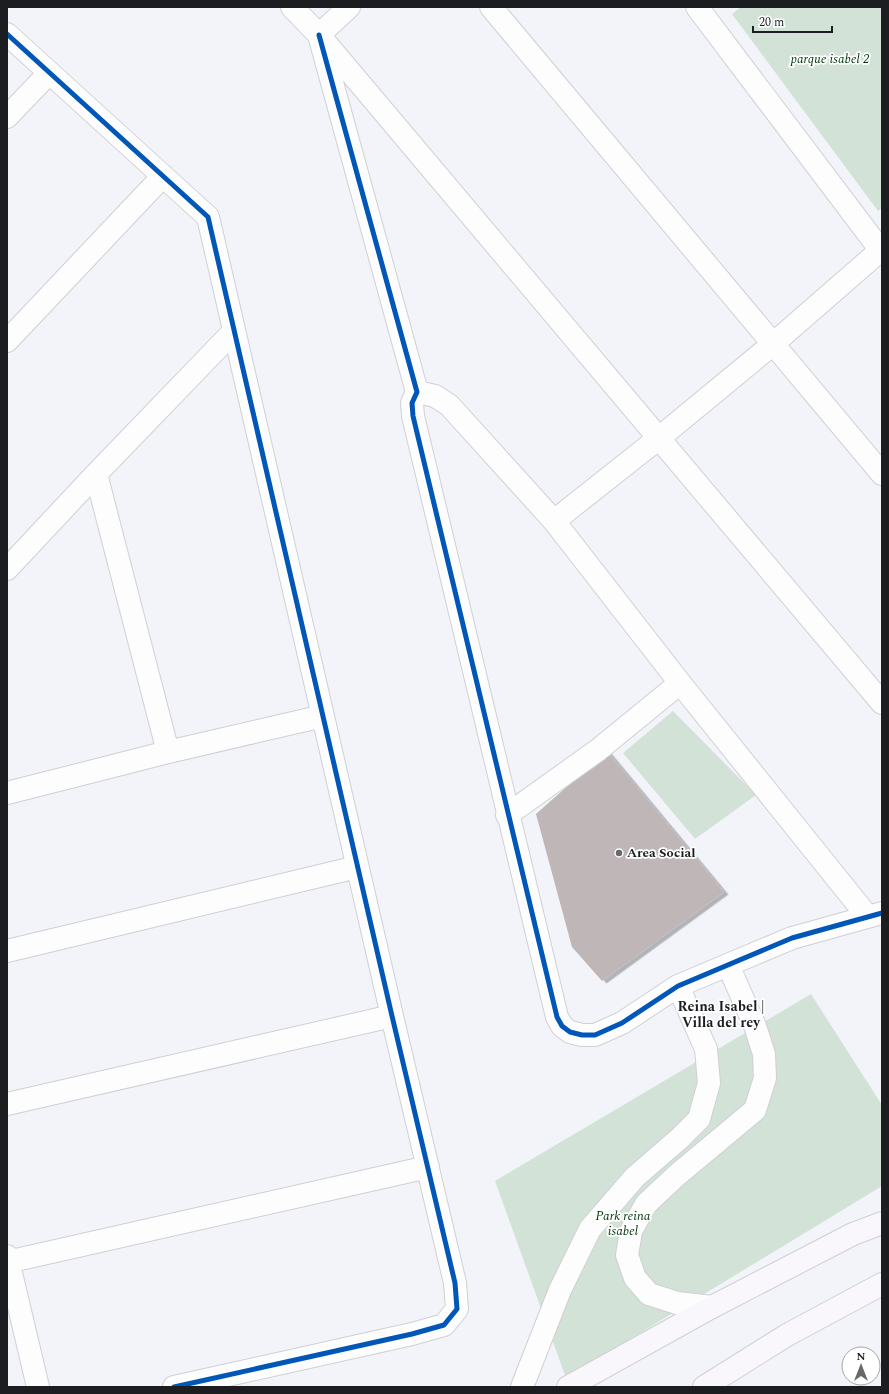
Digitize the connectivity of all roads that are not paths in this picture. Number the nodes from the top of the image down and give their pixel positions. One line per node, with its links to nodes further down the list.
1 (292, 7): 6 (street)
2 (349, 7): 6 (street)
3 (491, 7): 13 (street)
4 (697, 7): 10 (street)
5 (7, 34): 7 (street)
6 (319, 35): 14 (street); 15 (street)
7 (49, 73): 8 (street); 9 (street)
8 (7, 117)
9 (163, 176): 11 (street); 12 (street)
10 (882, 250): 13 (street)
11 (234, 332): 16 (street); 22 (street)
12 (7, 341)
13 (773, 344): 15 (street); 17 (street)
14 (417, 392): 18 (street); 25 (street)
15 (659, 438): 18 (street); 21 (street)
16 (96, 474): 19 (street); 23 (street)
17 (882, 474)
18 (554, 521): 20 (street)
19 (7, 570)
20 (680, 683): 25 (street); 27 (street)
21 (882, 703)
22 (324, 716): 23 (street); 26 (street)
23 (168, 752): 24 (street)
24 (7, 792)
25 (508, 815): 30 (street)
26 (357, 867): 28 (street); 31 (street)
27 (875, 915): 29 (street)
28 (7, 950)
29 (728, 965): 30 (street); 37 (street)
30 (678, 986): 40 (street)
31 (392, 1016): 32 (street); 33 (street)
32 (7, 1104)
33 (428, 1167): 35 (street); 39 (street)
34 (882, 1223): 37 (street)
35 (7, 1260): 38 (street)
36 (882, 1284): 42 (street)
37 (712, 1308): 41 (street)
38 (38, 1387)
39 (174, 1387)
40 (522, 1387)
41 (568, 1387)
42 (704, 1387)

